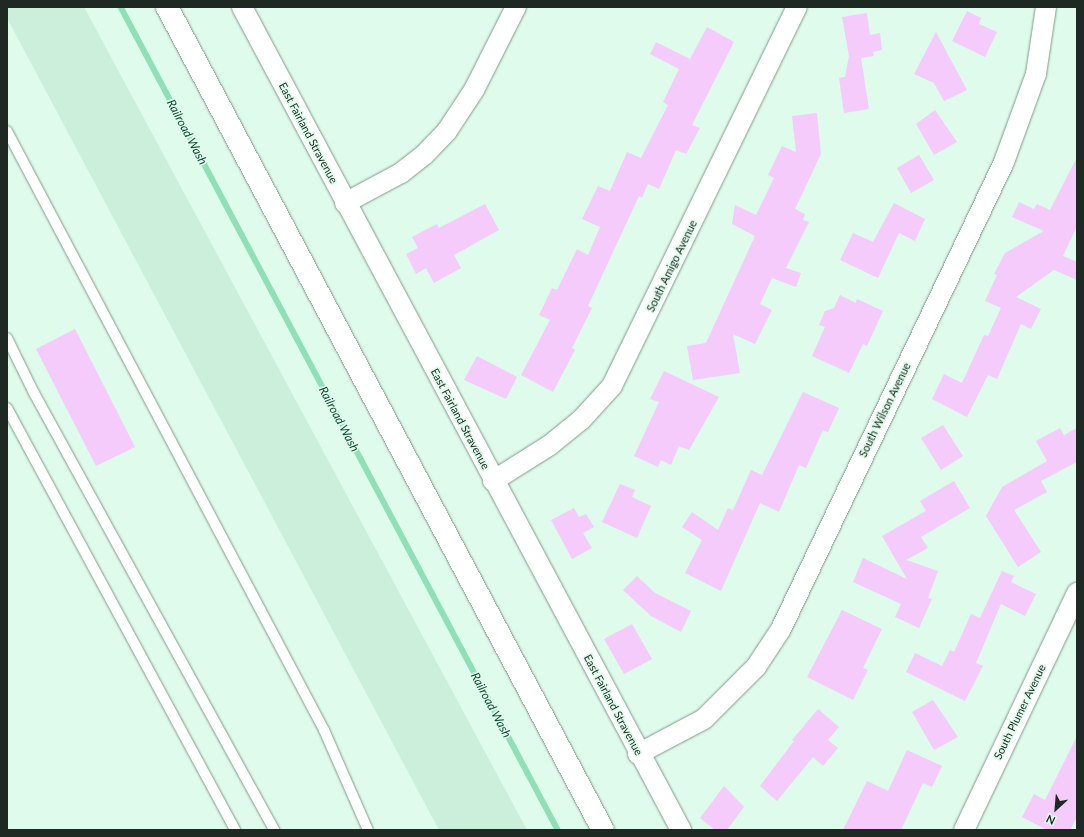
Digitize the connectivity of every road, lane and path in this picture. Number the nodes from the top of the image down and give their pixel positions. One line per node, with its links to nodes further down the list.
1 (167, 7): 16 (street)
2 (242, 7): 7 (street, East Fairland Stravenue)
3 (516, 7): 7 (street)
4 (797, 7): 10 (street, South Amigo Avenue)
5 (1046, 7): 12 (street, South Wilson Avenue)
6 (7, 131): 15 (lane)
7 (345, 203): 10 (street, East Fairland Stravenue)
8 (7, 338): 14 (lane)
9 (7, 408): 13 (lane)
10 (493, 481): 12 (street, East Fairland Stravenue)
11 (1077, 593): 18 (street, South Plumer Avenue)
12 (638, 754): 17 (street, East Fairland Stravenue)
13 (234, 830)
14 (274, 830)
15 (368, 830)
16 (603, 830)
17 (681, 830)
18 (964, 830)

